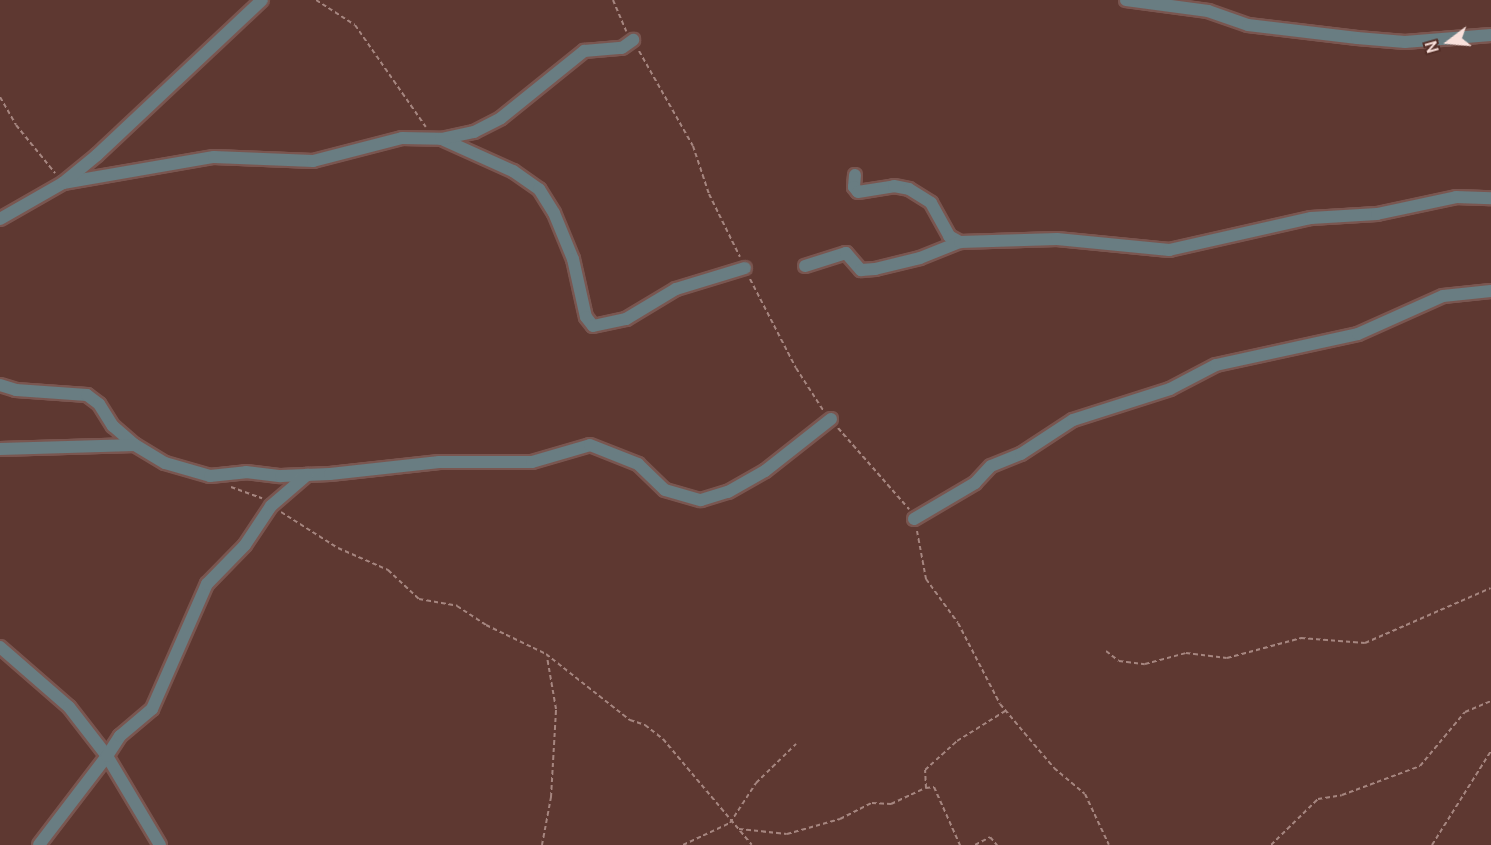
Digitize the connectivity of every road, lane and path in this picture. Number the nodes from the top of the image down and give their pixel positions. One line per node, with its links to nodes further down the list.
1 (262, 0): 10 (street)
2 (316, 0): 8 (path)
3 (613, 0): 6 (path)
4 (1126, 0): 5 (street)
5 (1491, 35)
6 (633, 40): 8 (street); 15 (path)
7 (0, 97): 10 (path)
8 (436, 138): 10 (street); 15 (street)
9 (855, 175): 13 (street)
10 (63, 183): 12 (street)
11 (1491, 198): 13 (street)
12 (0, 219)
13 (960, 242): 14 (street)
14 (805, 266)
15 (746, 268): 18 (path)
16 (1491, 291): 24 (street)
17 (0, 386): 19 (street)
18 (831, 419): 21 (street); 24 (path)
19 (135, 445): 20 (street); 22 (street)
20 (0, 449)
21 (307, 475): 22 (street); 23 (street)
22 (210, 476): 23 (path)
23 (271, 506): 28 (path); 33 (street)
24 (914, 519): 30 (path)
25 (1491, 588): 27 (path)
26 (0, 647): 33 (street)
27 (1106, 651)
28 (546, 654): 35 (path); 39 (path)
29 (1491, 701): 46 (path)
30 (1005, 711): 34 (path); 45 (path)
31 (796, 744): 35 (path)
32 (1491, 751): 47 (path)
33 (107, 756): 37 (street); 38 (street)
34 (926, 788): 36 (path); 42 (path)
35 (732, 820): 36 (path); 40 (path)
36 (739, 829): 41 (path)
37 (39, 845)
38 (160, 845)
39 (542, 845)
40 (682, 845)
41 (752, 845)
42 (960, 845)
43 (975, 845): 44 (path)
44 (997, 845)
45 (1109, 845)
46 (1271, 845)
47 (1432, 845)

